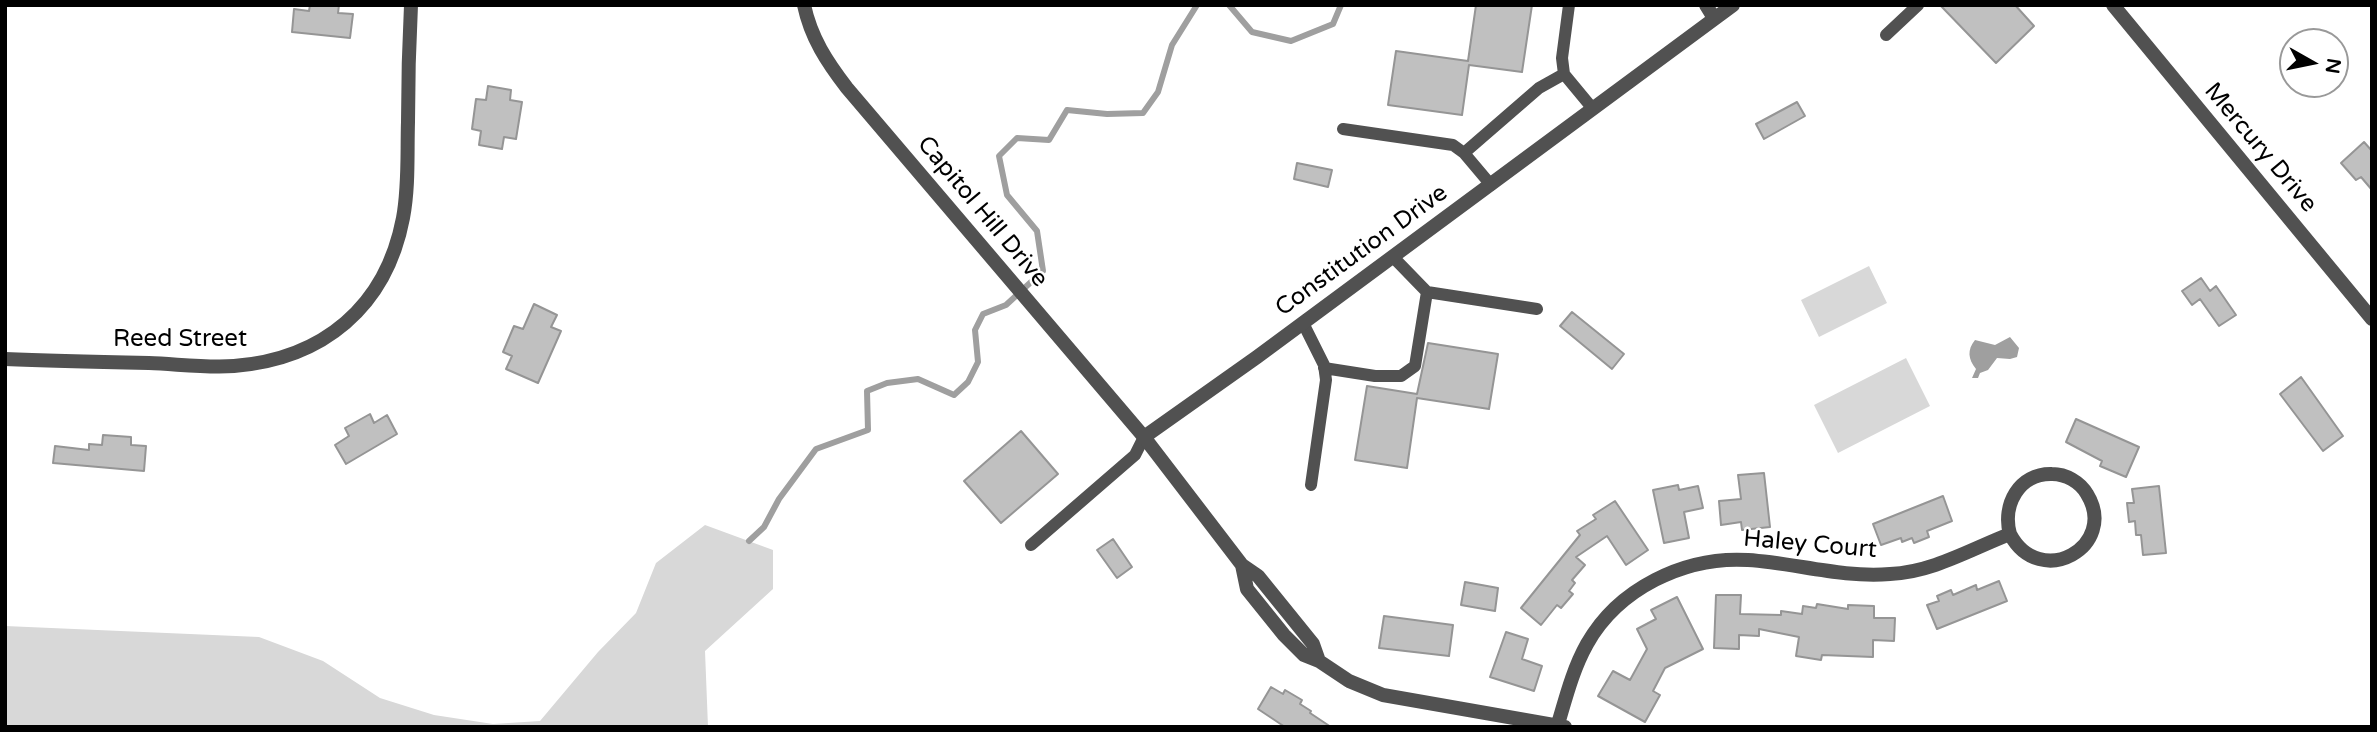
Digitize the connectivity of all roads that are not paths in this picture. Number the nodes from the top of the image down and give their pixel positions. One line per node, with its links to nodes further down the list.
1 (411, 5): 19 (street, Reed Street)
2 (804, 5): 21 (street, Capitol Hill Drive)
3 (1569, 5): 9 (lane)
4 (1733, 5): 7 (street, Constitution Drive)
5 (1918, 5): 8 (lane)
6 (2113, 5): 17 (street, Mercury Drive)
7 (1710, 12): 10 (street, Constitution Drive)
8 (1885, 34)
9 (1564, 74): 10 (lane); 12 (lane)
10 (1593, 109): 13 (street, Constitution Drive)
11 (1343, 129): 12 (lane)
12 (1464, 153): 13 (lane)
13 (1491, 185): 14 (street, Constitution Drive)
14 (1393, 257): 15 (lane); 18 (street, Constitution Drive)
15 (1427, 292): 16 (lane); 20 (lane)
16 (1537, 309)
17 (2372, 319)
18 (1303, 323): 20 (lane); 21 (street, Constitution Drive)
19 (5, 359)
20 (1324, 368): 22 (lane)
21 (1144, 437): 24 (lane, Constitution Drive); 25 (street, Capitol Hill Drive)
22 (1311, 485)
23 (2010, 534): 23 (street); 25 (street, Haley Court)
24 (1031, 545)
25 (1562, 726)

